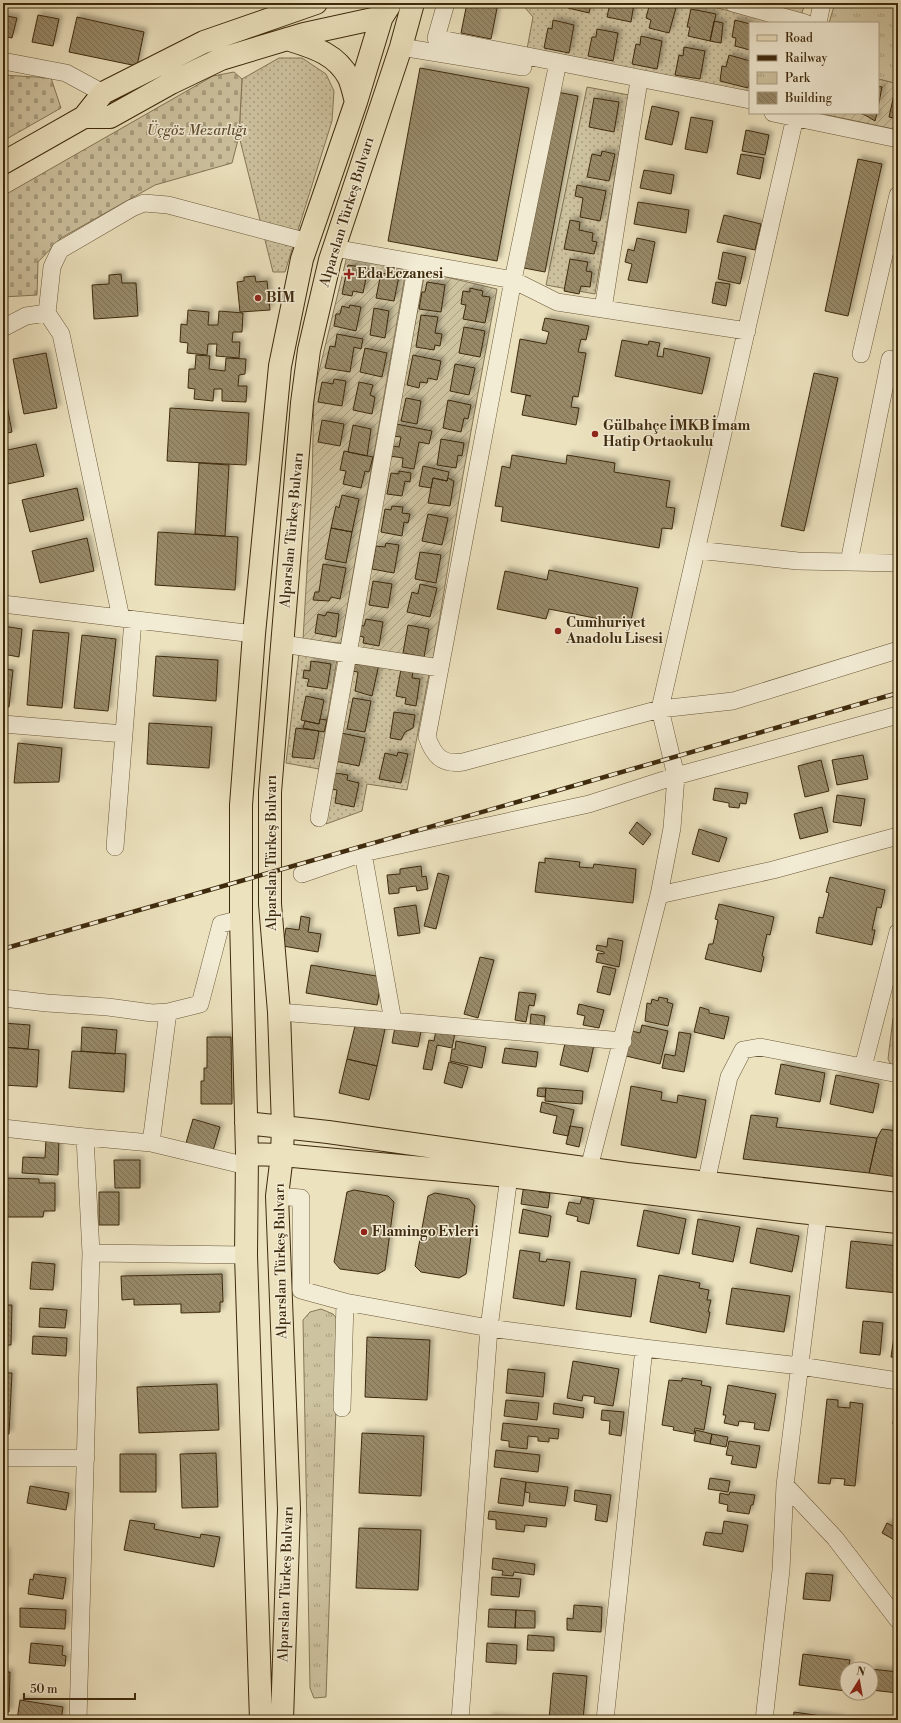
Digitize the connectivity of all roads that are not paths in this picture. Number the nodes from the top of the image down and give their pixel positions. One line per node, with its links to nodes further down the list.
1 (316, 3): 14 (main road)
2 (413, 3): 10 (main road, Alparslan Türkeş Bulvarı)
3 (446, 3): 15 (street)
4 (733, 3): 7 (street)
5 (822, 3): 8 (street)
6 (386, 8): 9 (main road); 16 (main road, Alparslan Türkeş Bulvarı)
7 (801, 22)
8 (818, 22)
9 (287, 39): 16 (main road); 20 (main road)
10 (400, 47): 12 (street); 25 (main road, Alparslan Türkeş Bulvarı)
11 (3, 61): 14 (street)
12 (556, 72): 13 (street); 27 (street)
13 (638, 87): 17 (street); 28 (street)
14 (103, 93): 20 (main road)
15 (749, 100)
16 (356, 102): 24 (main road, Alparslan Türkeş Bulvarı)
17 (749, 109)
18 (784, 114): 19 (street)
19 (796, 115): 21 (street); 31 (street)
20 (84, 117): 22 (main road)
21 (898, 139)
22 (3, 163)
23 (898, 195): 32 (street)
24 (308, 242): 29 (street); 39 (main road, Alparslan Türkeş Bulvarı)
25 (334, 248): 26 (street); 40 (main road, Alparslan Türkeş Bulvarı)
26 (417, 263): 27 (street); 42 (street)
27 (513, 280): 28 (street); 43 (street)
28 (603, 309): 31 (street)
29 (47, 312): 30 (street); 38 (street)
30 (3, 328)
31 (748, 331): 34 (street)
32 (861, 354)
33 (890, 359): 35 (street)
34 (697, 550): 35 (street); 44 (street)
35 (850, 562): 36 (street)
36 (898, 563)
37 (3, 604): 38 (street)
38 (127, 619): 39 (street); 47 (street)
39 (254, 634): 55 (main road, Alparslan Türkeş Bulvarı)
40 (283, 644): 42 (street); 59 (main road, Alparslan Türkeş Bulvarı)
41 (898, 650): 44 (street)
42 (348, 654): 43 (street); 49 (street)
43 (440, 668): 44 (street)
44 (660, 709): 48 (street)
45 (898, 715): 48 (street)
46 (3, 724): 47 (street)
47 (124, 734): 51 (street)
48 (676, 776): 52 (street); 54 (street)
49 (319, 818)
50 (898, 836): 54 (street)
51 (115, 847)
52 (363, 853): 53 (street); 60 (street)
53 (302, 874)
54 (659, 895): 61 (street)
55 (241, 918): 58 (street); 64 (main road, Alparslan Türkeş Bulvarı)
56 (898, 932): 62 (street)
57 (3, 998): 58 (street)
58 (168, 1012): 68 (street)
59 (279, 1012): 60 (street); 65 (main road, Alparslan Türkeş Bulvarı)
60 (393, 1021): 61 (street)
61 (623, 1041): 71 (street)
62 (863, 1067): 63 (street); 73 (street)
63 (898, 1074)
64 (246, 1123): 65 (main road); 70 (main road, Alparslan Türkeş Bulvarı)
65 (283, 1126): 69 (main road, Alparslan Türkeş Bulvarı); 71 (main road)
66 (3, 1128): 67 (street)
67 (85, 1137): 68 (street); 78 (street)
68 (151, 1143): 70 (street)
69 (282, 1155): 70 (main road); 72 (main road); 74 (main road, Alparslan Türkeş Bulvarı)
70 (247, 1160): 79 (main road, Alparslan Türkeş Bulvarı)
71 (589, 1168): 73 (main road)
72 (509, 1176): 76 (main road); 81 (street)
73 (706, 1183): 76 (main road)
74 (277, 1196): 80 (street); 92 (main road, Alparslan Türkeş Bulvarı)
75 (898, 1204): 76 (main road)
76 (820, 1205): 77 (main road); 83 (street)
77 (898, 1222)
78 (91, 1253): 79 (street); 87 (street)
79 (246, 1255): 91 (main road, Alparslan Türkeş Bulvarı)
80 (345, 1302): 81 (street); 85 (street)
81 (489, 1328): 82 (street); 93 (street)
82 (644, 1348): 83 (street); 94 (street)
83 (800, 1366): 84 (street); 88 (street)
84 (898, 1381)
85 (342, 1408)
86 (3, 1458): 87 (street)
87 (86, 1458): 90 (street)
88 (785, 1485): 89 (street); 95 (street)
89 (898, 1620)
90 (78, 1720)
91 (261, 1720)
92 (282, 1720)
93 (460, 1720)
94 (605, 1720)
95 (764, 1720)

